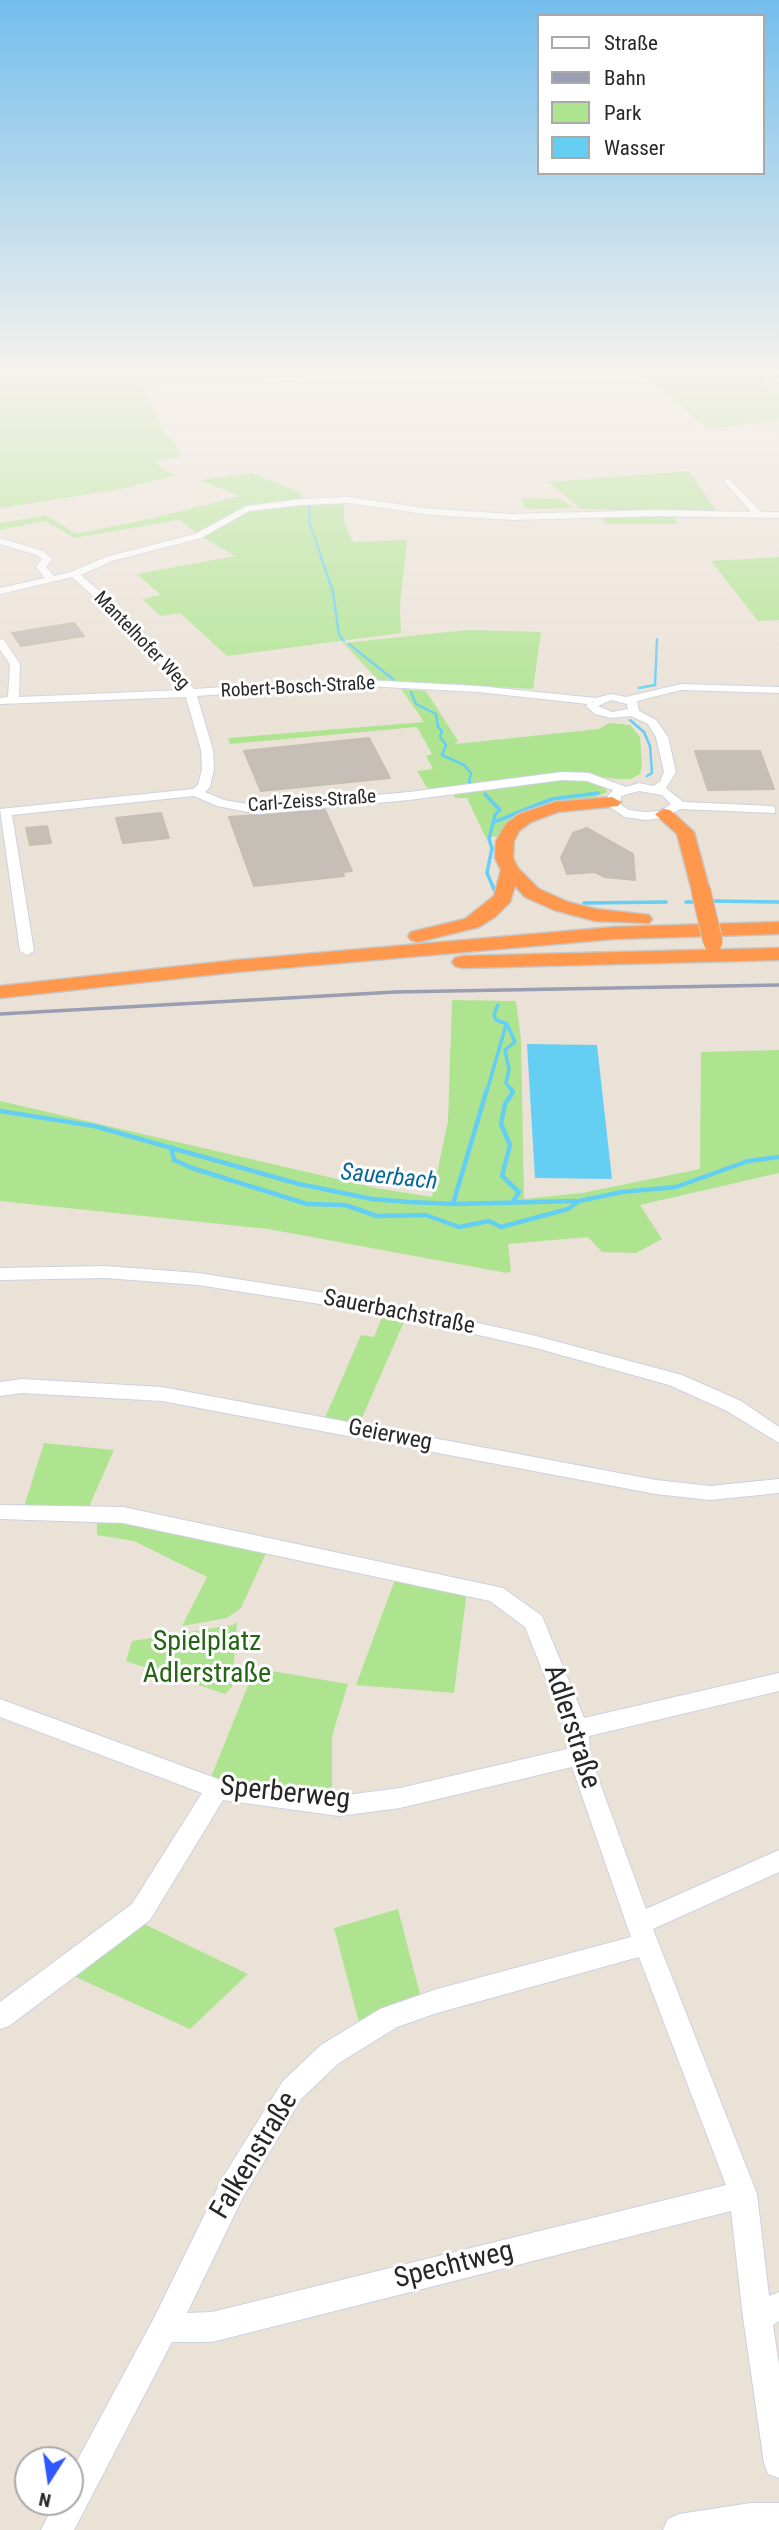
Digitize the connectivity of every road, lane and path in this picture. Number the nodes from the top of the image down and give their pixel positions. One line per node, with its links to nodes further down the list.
1 (736, 490): 2 (street)
2 (759, 515): 3 (street); 5 (street)
3 (779, 515)
4 (0, 541): 6 (street)
5 (74, 574): 6 (street); 10 (street, Mantelhofer Weg)
6 (52, 580): 7 (street)
7 (0, 591)
8 (0, 642): 11 (street)
9 (779, 690): 13 (street)
10 (191, 693): 11 (street, Robert-Bosch-Straße); 12 (street, Robert-Bosch-Straße); 15 (street, Mantelhofer Weg)
11 (6, 701)
12 (596, 701): 13 (street, Robert-Bosch-Straße); 13 (street, Robert-Bosch-Straße)
13 (629, 706): 14 (street)
14 (657, 789): 16 (street); 17 (street)
15 (196, 792): 16 (street, Carl-Zeiss-Straße); 19 (street, Carl-Zeiss-Straße)
16 (618, 796): 17 (street); 20 (highway)
17 (671, 810): 18 (street); 25 (highway, bridge)
18 (771, 810)
19 (2, 813): 26 (street)
20 (510, 870): 22 (highway); 24 (highway)
21 (779, 918): 22 (highway)
22 (657, 920): 24 (highway)
23 (779, 928): 28 (highway)
24 (387, 942): 29 (highway)
25 (715, 950): 27 (highway); 28 (highway)
26 (27, 951)
27 (779, 954)
28 (237, 966): 30 (highway)
29 (0, 980)
30 (0, 992)
31 (0, 1275): 33 (street, Sauerbachstraße)
32 (0, 1389): 34 (street, Geierweg)
33 (779, 1436)
34 (779, 1486)
35 (0, 1512): 38 (street, Adlerstraße)
36 (779, 1682): 38 (street)
37 (0, 1709): 40 (street, Sperberweg)
38 (577, 1729): 39 (street, Adlerstraße)
39 (579, 1756): 40 (street, Sperberweg); 42 (street, Adlerstraße)
40 (216, 1789): 43 (street)
41 (779, 1860): 42 (street, Falkenstraße)
42 (643, 1934): 44 (street, Adlerstraße); 46 (street, Falkenstraße)
43 (0, 2017)
44 (743, 2194): 45 (street, Adlerstraße); 46 (street, Spechtweg)
45 (768, 2311): 47 (street, Adlerstraße)
46 (164, 2328): 49 (street, Falkenstraße)
47 (779, 2463)
48 (779, 2519): 50 (street)
49 (57, 2530)
50 (679, 2530)

